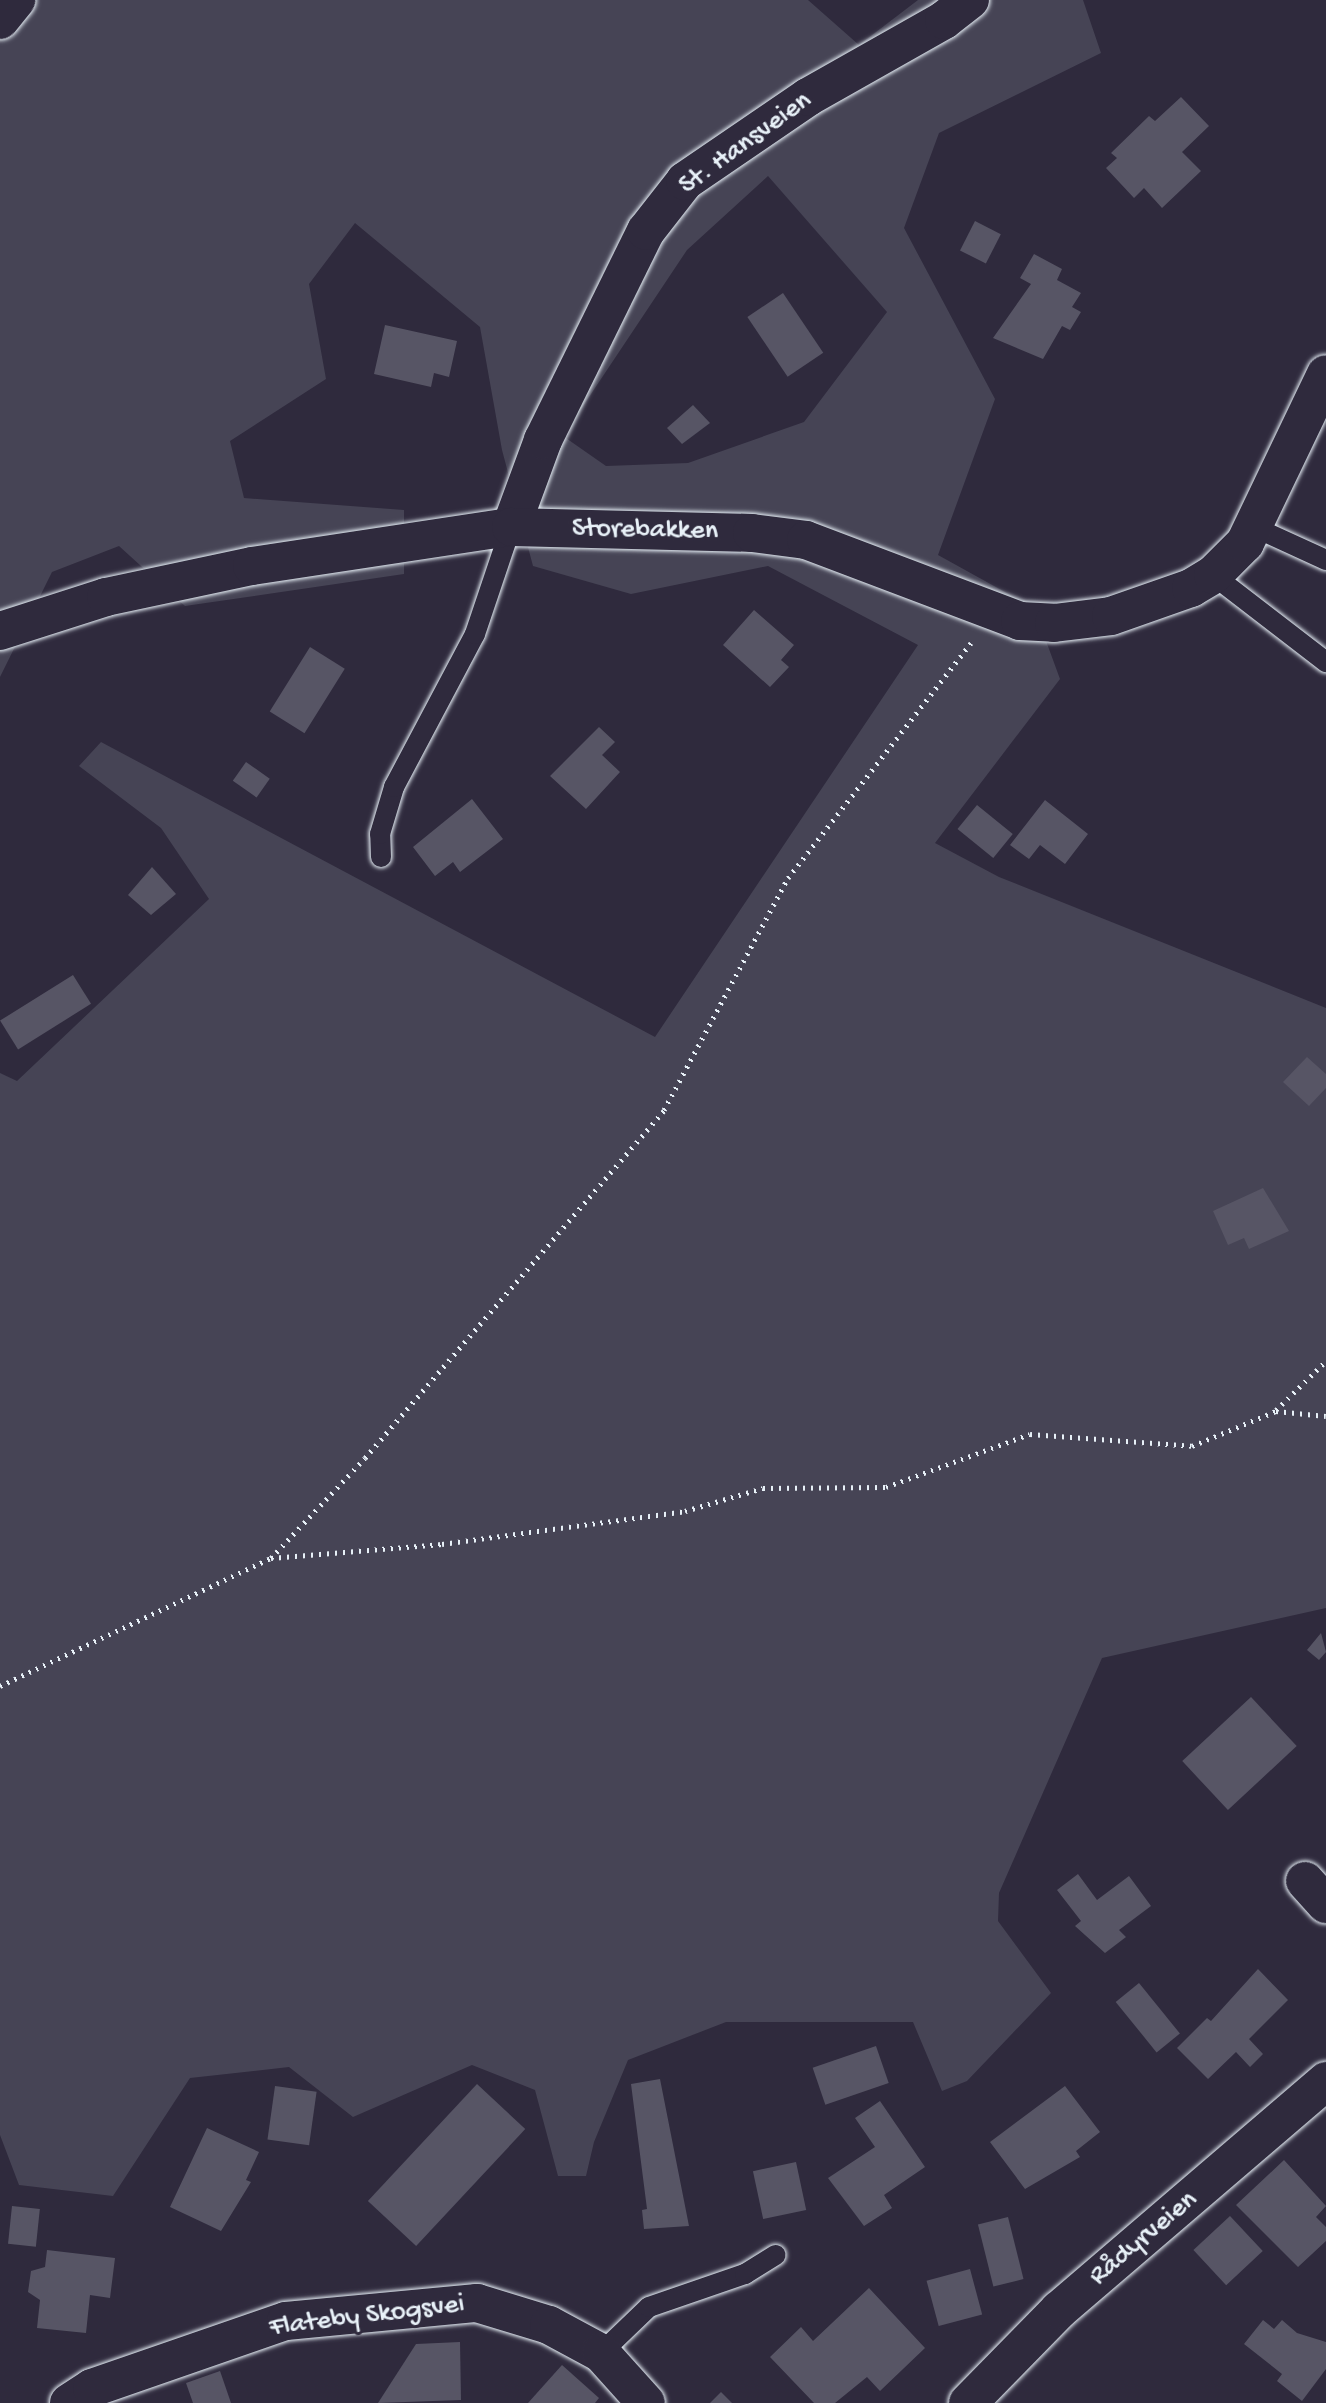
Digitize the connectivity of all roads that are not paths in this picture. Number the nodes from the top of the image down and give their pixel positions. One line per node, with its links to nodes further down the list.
1 (16, 0): 3 (street)
2 (970, 0): 5 (street, St. Hansveien)
3 (0, 20)
4 (1326, 374): 6 (street, Storebakken)
5 (511, 527): 8 (street, Storebakken); 9 (street, Storebakken); 11 (lane)
6 (1254, 527): 7 (lane); 8 (street, Storebakken)
7 (1326, 560)
8 (1213, 575): 10 (lane)
9 (0, 631)
10 (1326, 662)
11 (381, 857)
12 (1326, 2081): 17 (street, Rådyrveien)
13 (775, 2255): 14 (lane)
14 (601, 2353): 15 (street, Flateby Skogsvei); 16 (street, Flateby Skogsvei)
15 (69, 2403)
16 (646, 2403)
17 (968, 2403)

